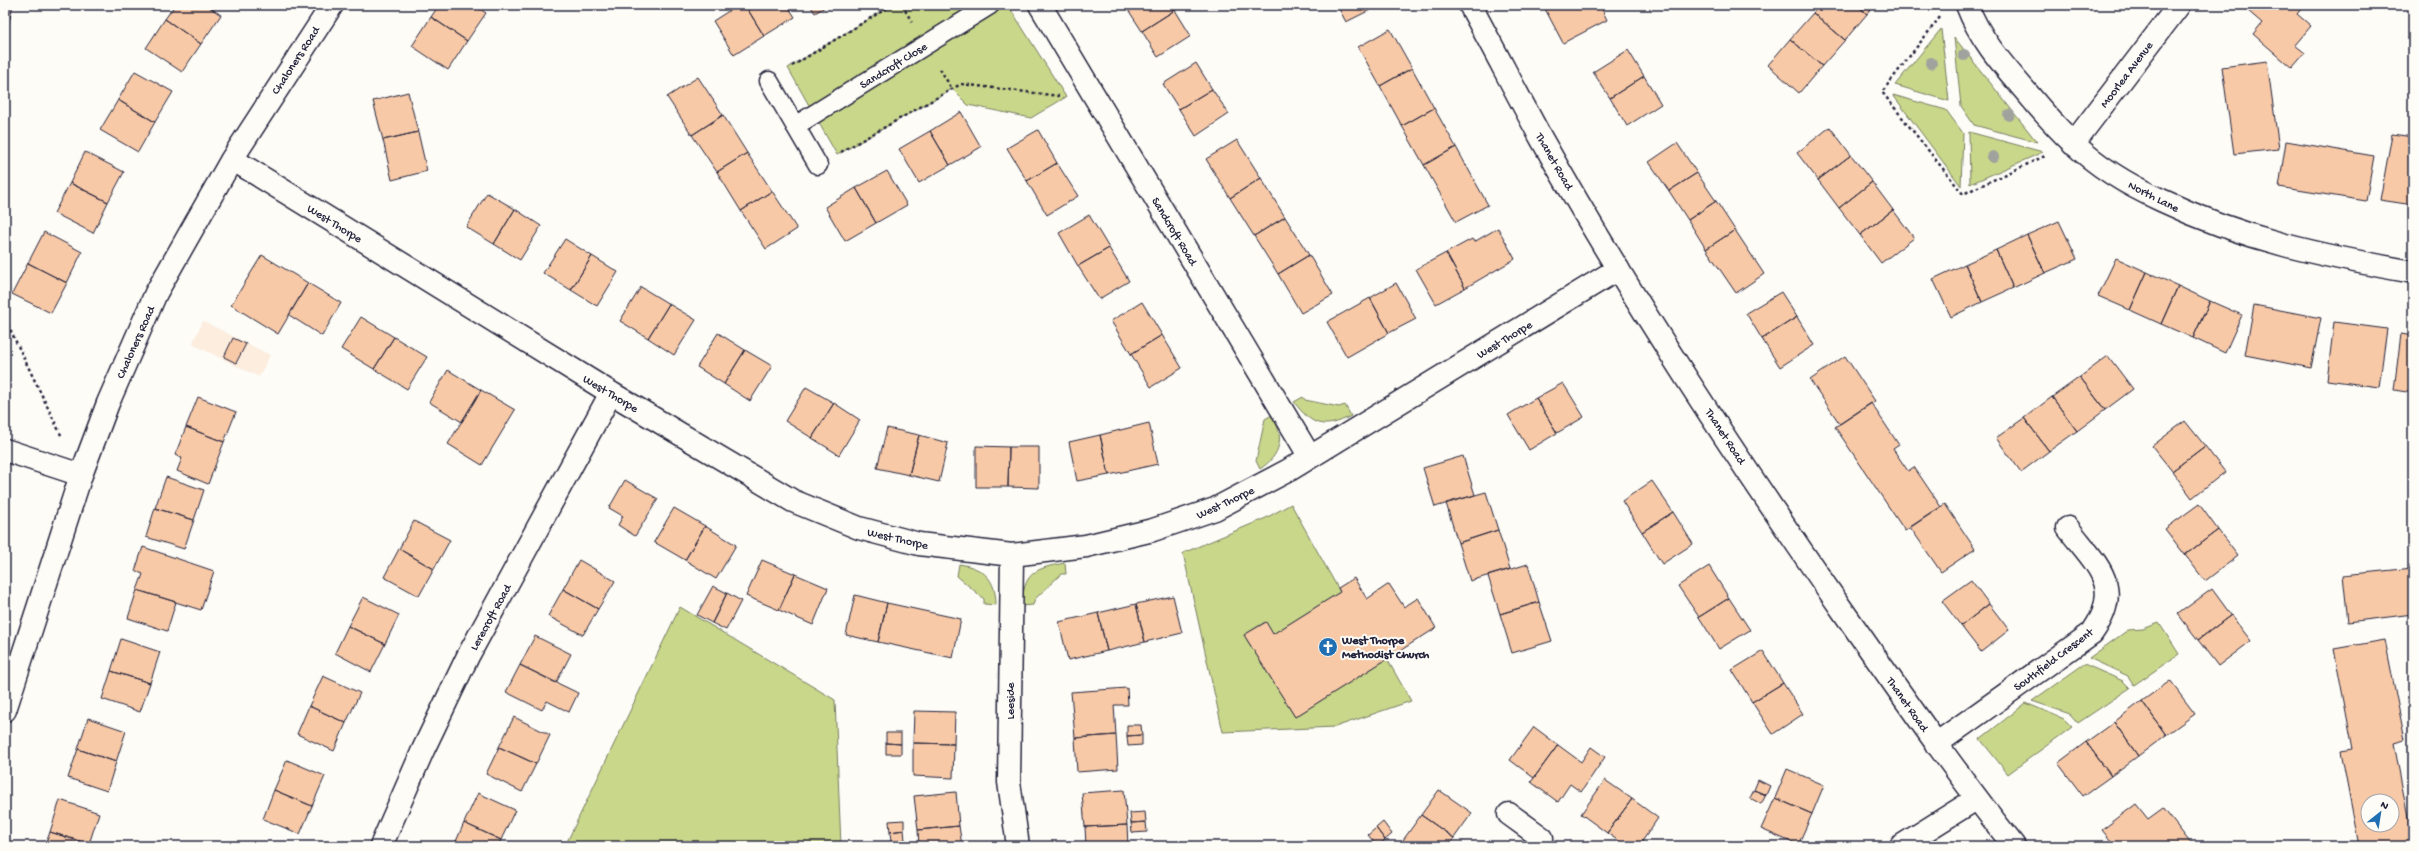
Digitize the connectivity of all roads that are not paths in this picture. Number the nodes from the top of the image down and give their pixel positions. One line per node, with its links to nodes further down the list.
1 (332, 5): 10 (street, Chaloners Road)
2 (990, 5): 8 (lane, Sandcroft Close)
3 (1040, 5): 16 (street, Sandcroft Road)
4 (1470, 5): 12 (street, Thanet Road)
5 (1967, 5): 9 (street, North Lane)
6 (2179, 5): 9 (street, Moorlea Avenue)
7 (769, 81): 8 (lane)
8 (795, 126): 11 (lane)
9 (2073, 144): 13 (street, North Lane)
10 (232, 159): 14 (street, West Thorpe); 17 (street, Chaloners Road)
11 (818, 165)
12 (1618, 269): 16 (street, West Thorpe); 21 (street, Thanet Road)
13 (2413, 272)
14 (611, 393): 19 (street, West Thorpe); 25 (street, Lerecroft Road)
15 (5, 450): 17 (street)
16 (1310, 457): 19 (street, West Thorpe)
17 (81, 476): 20 (street, Chaloners Road)
18 (2068, 528): 21 (street, Southfield Crescent)
19 (1012, 555): 26 (street, Leeside)
20 (5, 710)
21 (1936, 744): 22 (street, Thanet Road)
22 (1976, 799): 27 (street); 28 (street, Thanet Road)
23 (1509, 814): 24 (street)
24 (1544, 843)
25 (381, 846)
26 (1018, 846)
27 (1902, 846)
28 (2014, 846)

